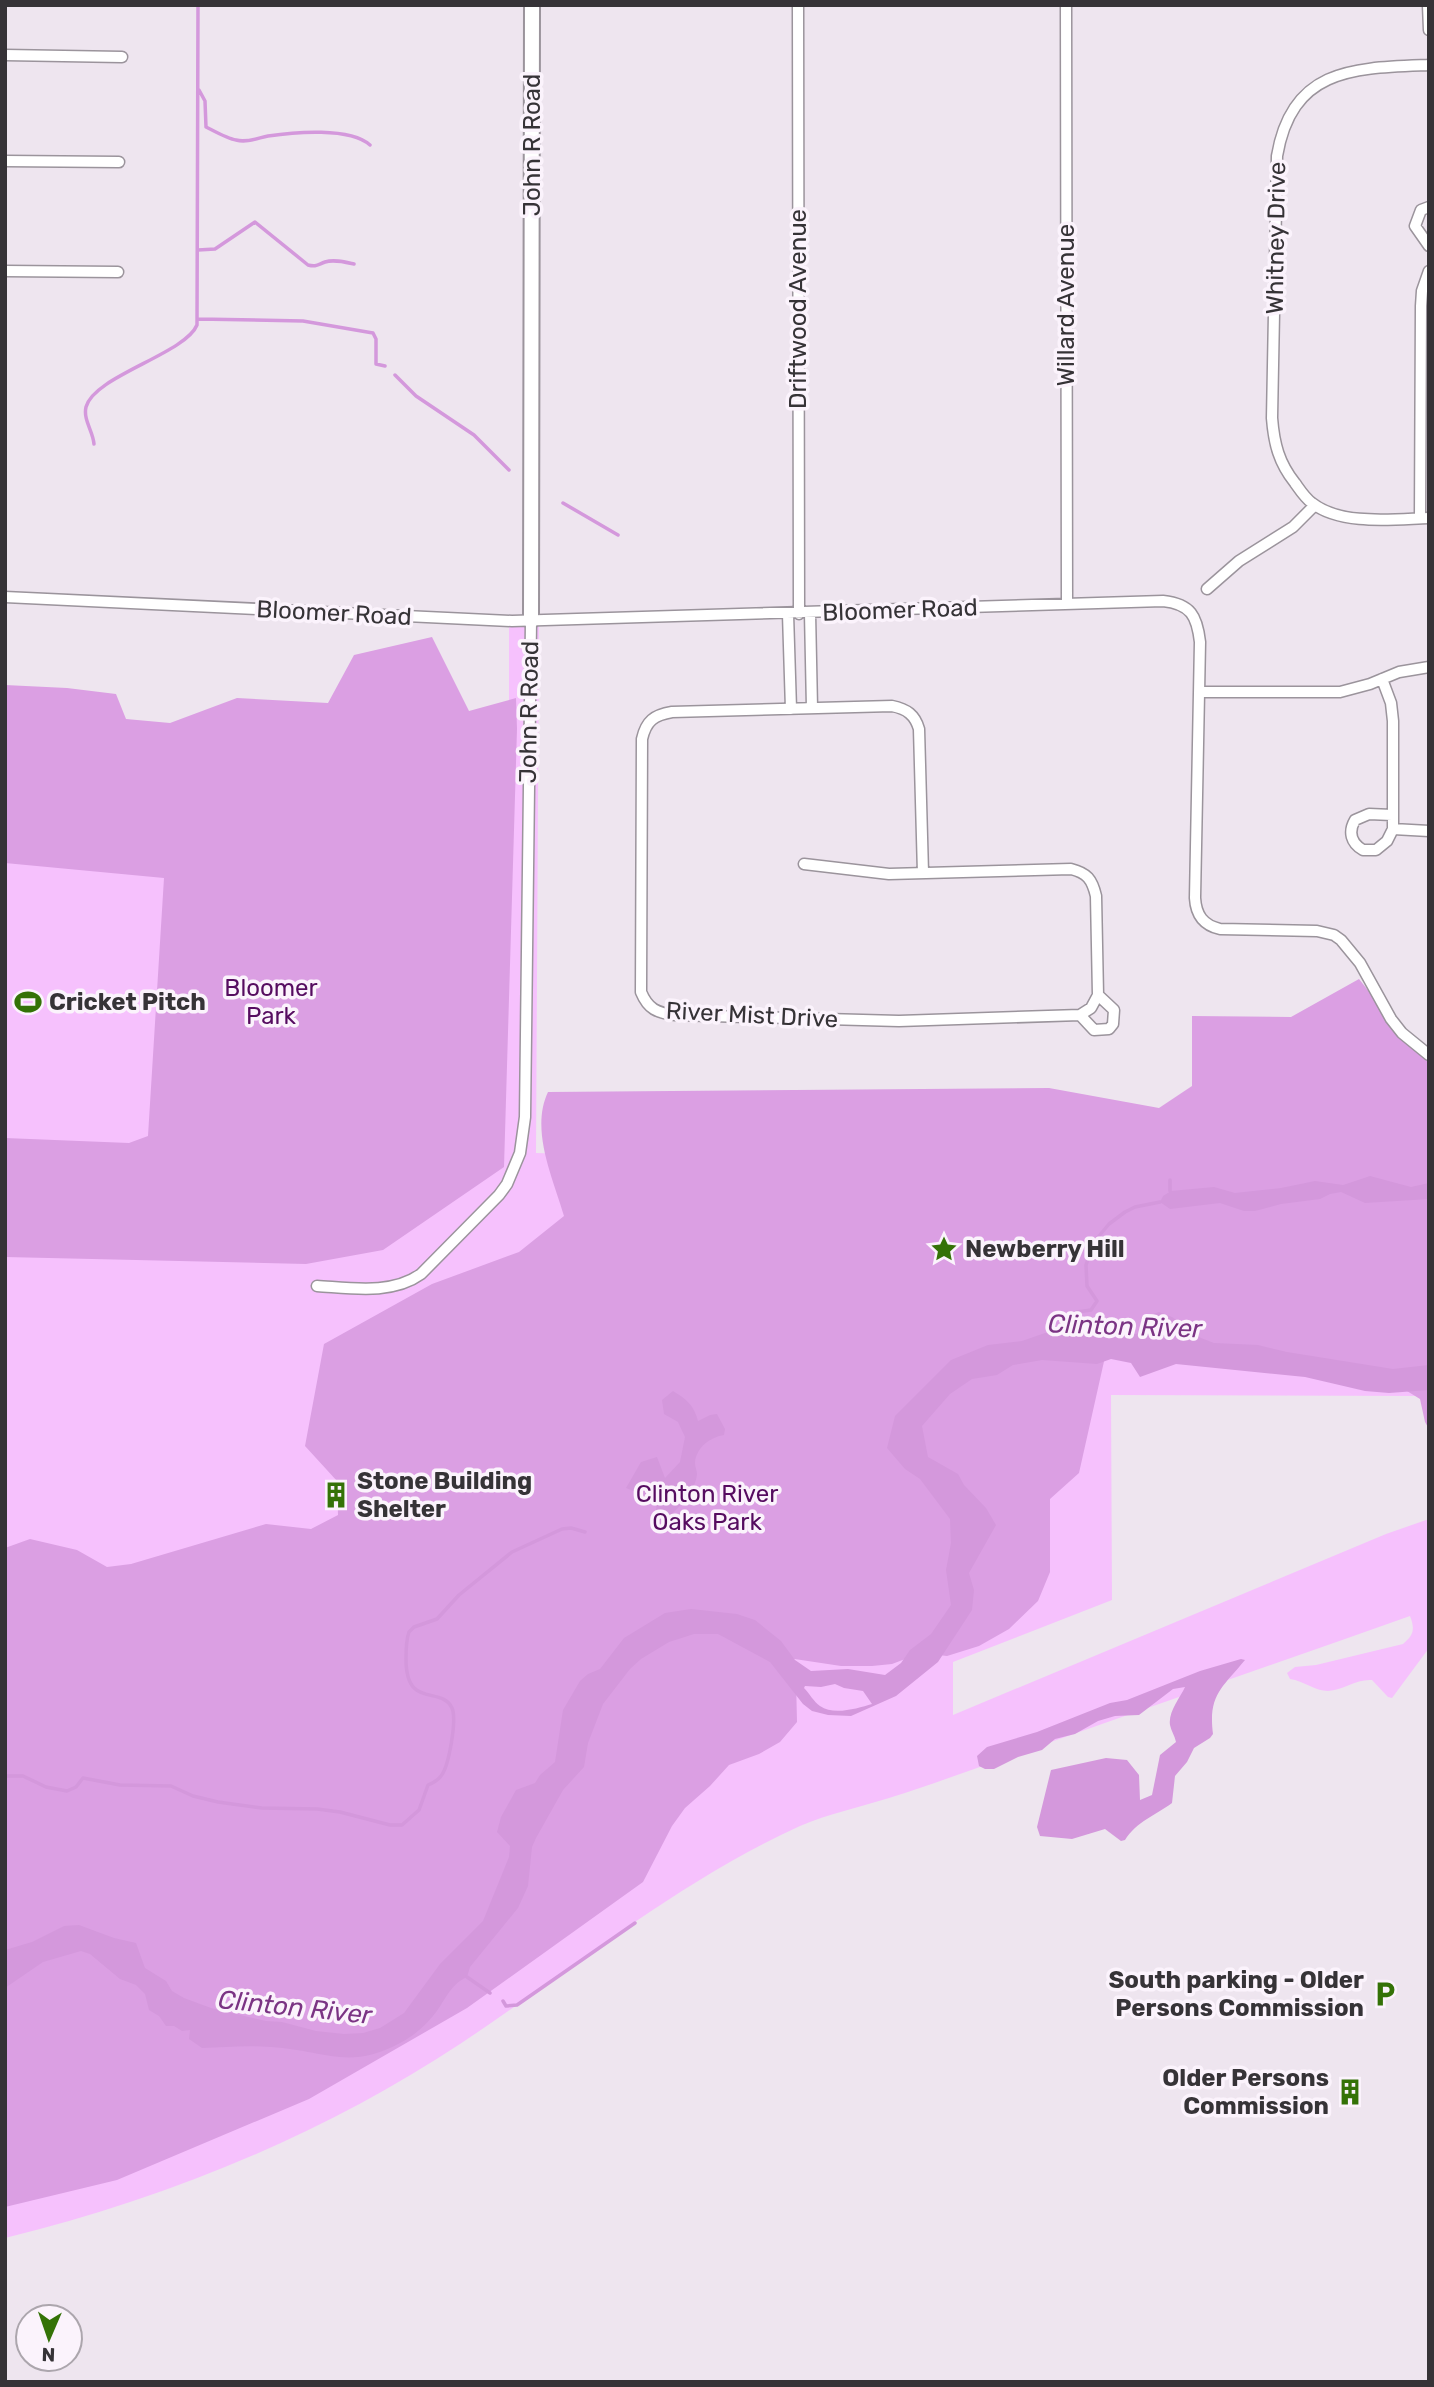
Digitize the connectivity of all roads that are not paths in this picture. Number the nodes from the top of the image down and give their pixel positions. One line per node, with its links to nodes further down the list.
1 (532, 5): 23 (street, John R Road)
2 (798, 5): 22 (street, Driftwood Avenue)
3 (1066, 5): 20 (street, Willard Avenue)
4 (1428, 5): 5 (street)
5 (1429, 30)
6 (5, 55): 7 (street)
7 (122, 57)
8 (1429, 65): 16 (street, Whitney Drive)
9 (5, 161): 10 (street)
10 (119, 163)
11 (1429, 207): 12 (street)
12 (1429, 246)
13 (5, 271): 15 (street)
14 (1429, 271): 17 (street)
15 (118, 272)
16 (1315, 505): 17 (street); 18 (street)
17 (1424, 518)
18 (1206, 589)
19 (5, 597): 23 (street, Bloomer Road)
20 (1066, 604): 21 (street, Bloomer Road); 26 (street, Bloomer Road)
21 (810, 613): 22 (street, Bloomer Road); 27 (street)
22 (793, 614): 23 (street, Bloomer Road); 28 (street)
23 (531, 621): 37 (street, John R Road)
24 (1429, 667): 25 (street)
25 (1382, 679): 26 (street); 29 (street)
26 (1199, 692): 36 (street, Bloomer Road)
27 (812, 708): 28 (street, River Mist Drive); 33 (street, River Mist Drive)
28 (791, 709): 35 (street, River Mist Drive)
29 (1392, 815): 30 (street); 30 (street)
30 (1393, 829): 31 (street)
31 (1428, 830)
32 (804, 864): 33 (street)
33 (923, 873): 34 (street, River Mist Drive)
34 (1098, 995): 35 (street); 35 (street, River Mist Drive)
35 (1080, 1016)
36 (1429, 1055)
37 (317, 1286)

